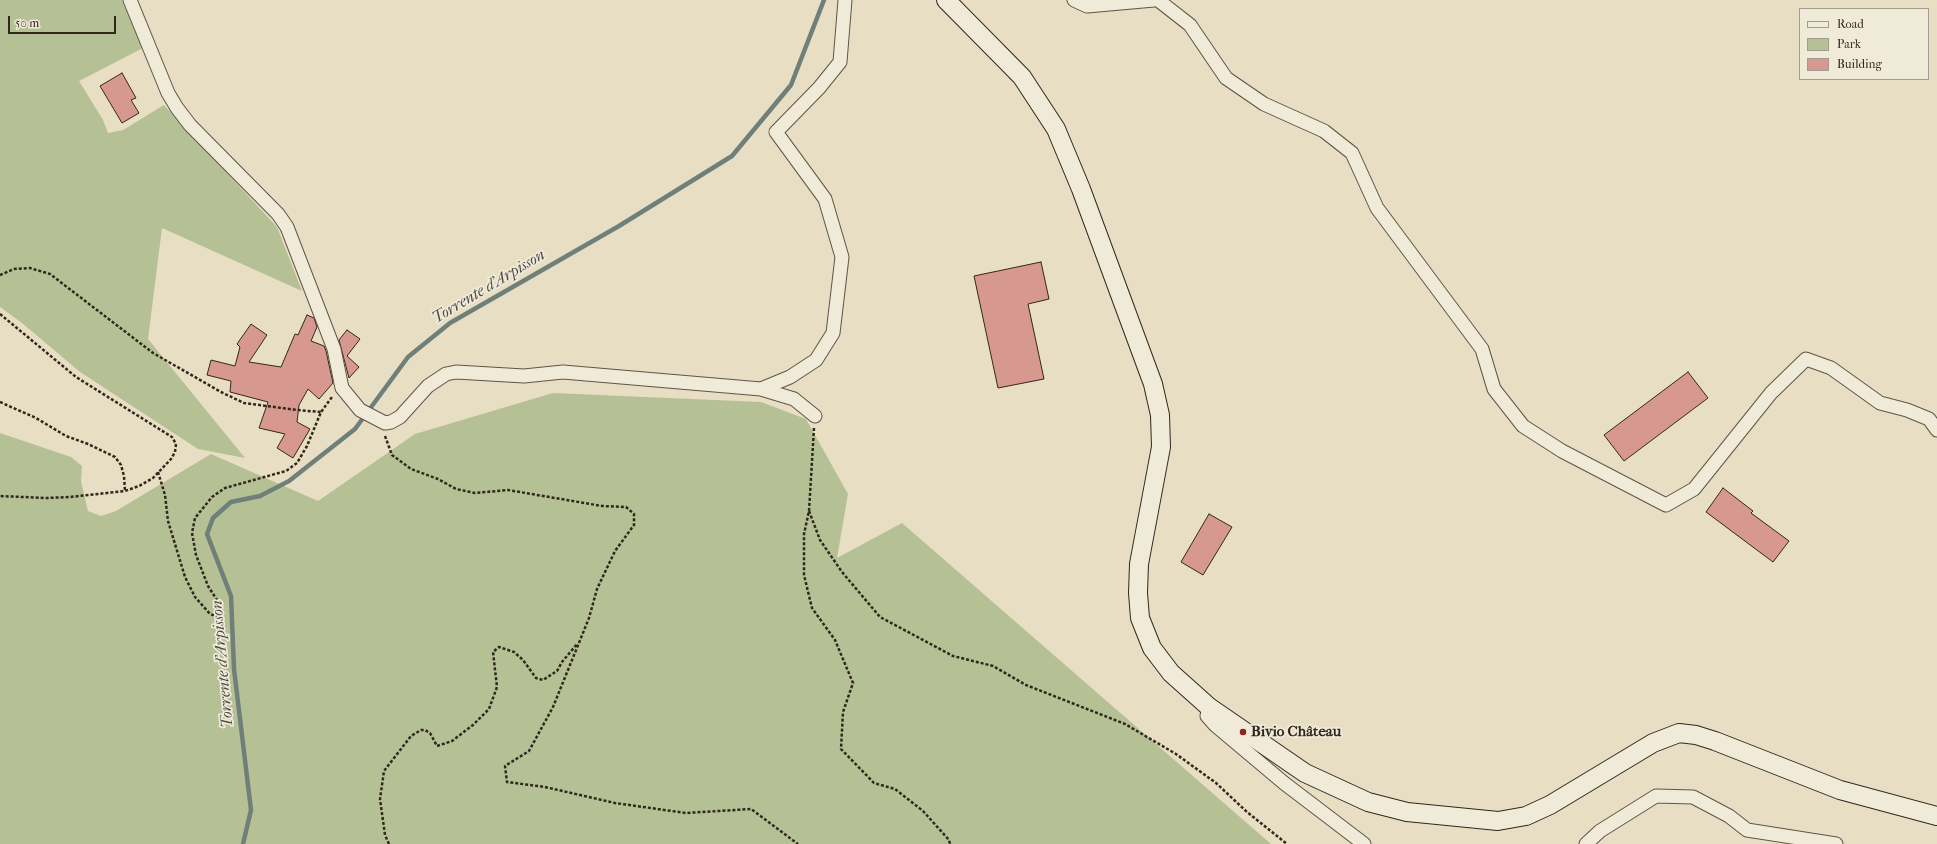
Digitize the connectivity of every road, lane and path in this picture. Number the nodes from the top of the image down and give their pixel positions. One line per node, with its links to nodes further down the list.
1 (130, 0): 9 (street)
2 (846, 0): 10 (street)
3 (946, 0): 21 (main road)
4 (1074, 0): 5 (street)
5 (1154, 0)
6 (1158, 0): 15 (street)
7 (0, 275): 12 (path)
8 (0, 314): 16 (path)
9 (342, 388): 12 (path); 14 (street)
10 (761, 389): 13 (street); 14 (street)
11 (0, 402): 17 (path)
12 (321, 412): 16 (path)
13 (815, 416): 19 (path)
14 (380, 421): 20 (path)
15 (1937, 430)
16 (158, 472): 17 (path)
17 (125, 491): 18 (path)
18 (0, 496)
19 (809, 511): 25 (path); 26 (path)
20 (580, 642): 23 (path); 24 (path)
21 (1209, 707): 22 (main road); 27 (street)
22 (1937, 816)
23 (389, 844)
24 (798, 844)
25 (950, 844)
26 (1287, 844)
27 (1364, 844)
28 (1586, 844): 29 (street)
29 (1836, 844)

